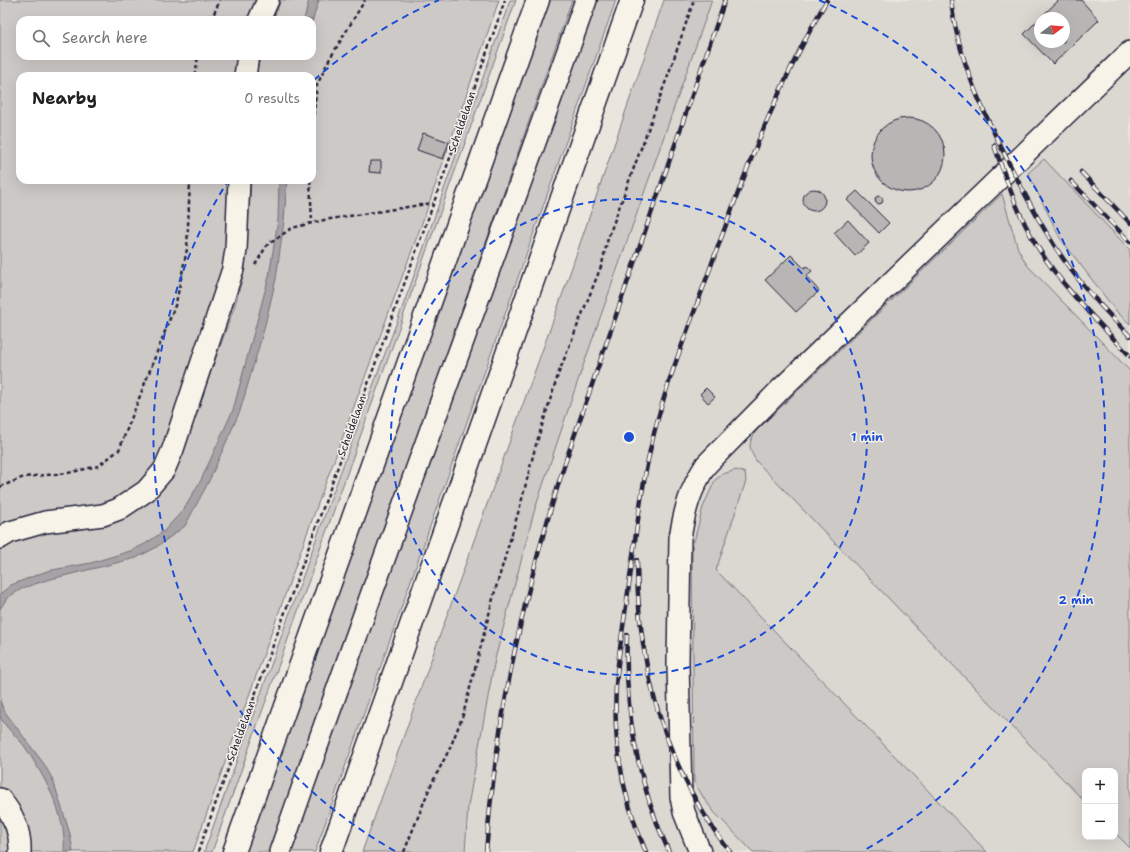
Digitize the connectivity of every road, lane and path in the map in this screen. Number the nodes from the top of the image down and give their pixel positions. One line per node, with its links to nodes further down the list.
1 (220, 0): 9 (path)
2 (268, 0): 10 (lane)
3 (365, 0): 16 (path)
4 (505, 0): 20 (path, Scheldelaan)
5 (538, 0): 28 (main road)
6 (586, 0): 29 (lane)
7 (632, 0): 30 (main road)
8 (694, 0): 31 (path)
9 (213, 16)
10 (261, 16)
11 (1130, 52): 32 (lane)
12 (197, 60): 14 (path)
13 (247, 60): 15 (lane)
14 (196, 72)
15 (246, 72)
16 (316, 94)
17 (190, 184): 23 (path)
18 (239, 184): 24 (lane)
19 (310, 184): 21 (path)
20 (433, 203): 21 (path); 27 (path, Scheldelaan)
21 (312, 222): 22 (path)
22 (253, 269)
23 (0, 487)
24 (0, 538)
25 (0, 799): 26 (lane)
26 (20, 852)
27 (198, 852)
28 (234, 852)
29 (280, 852)
30 (331, 852)
31 (404, 852)
32 (700, 852)

